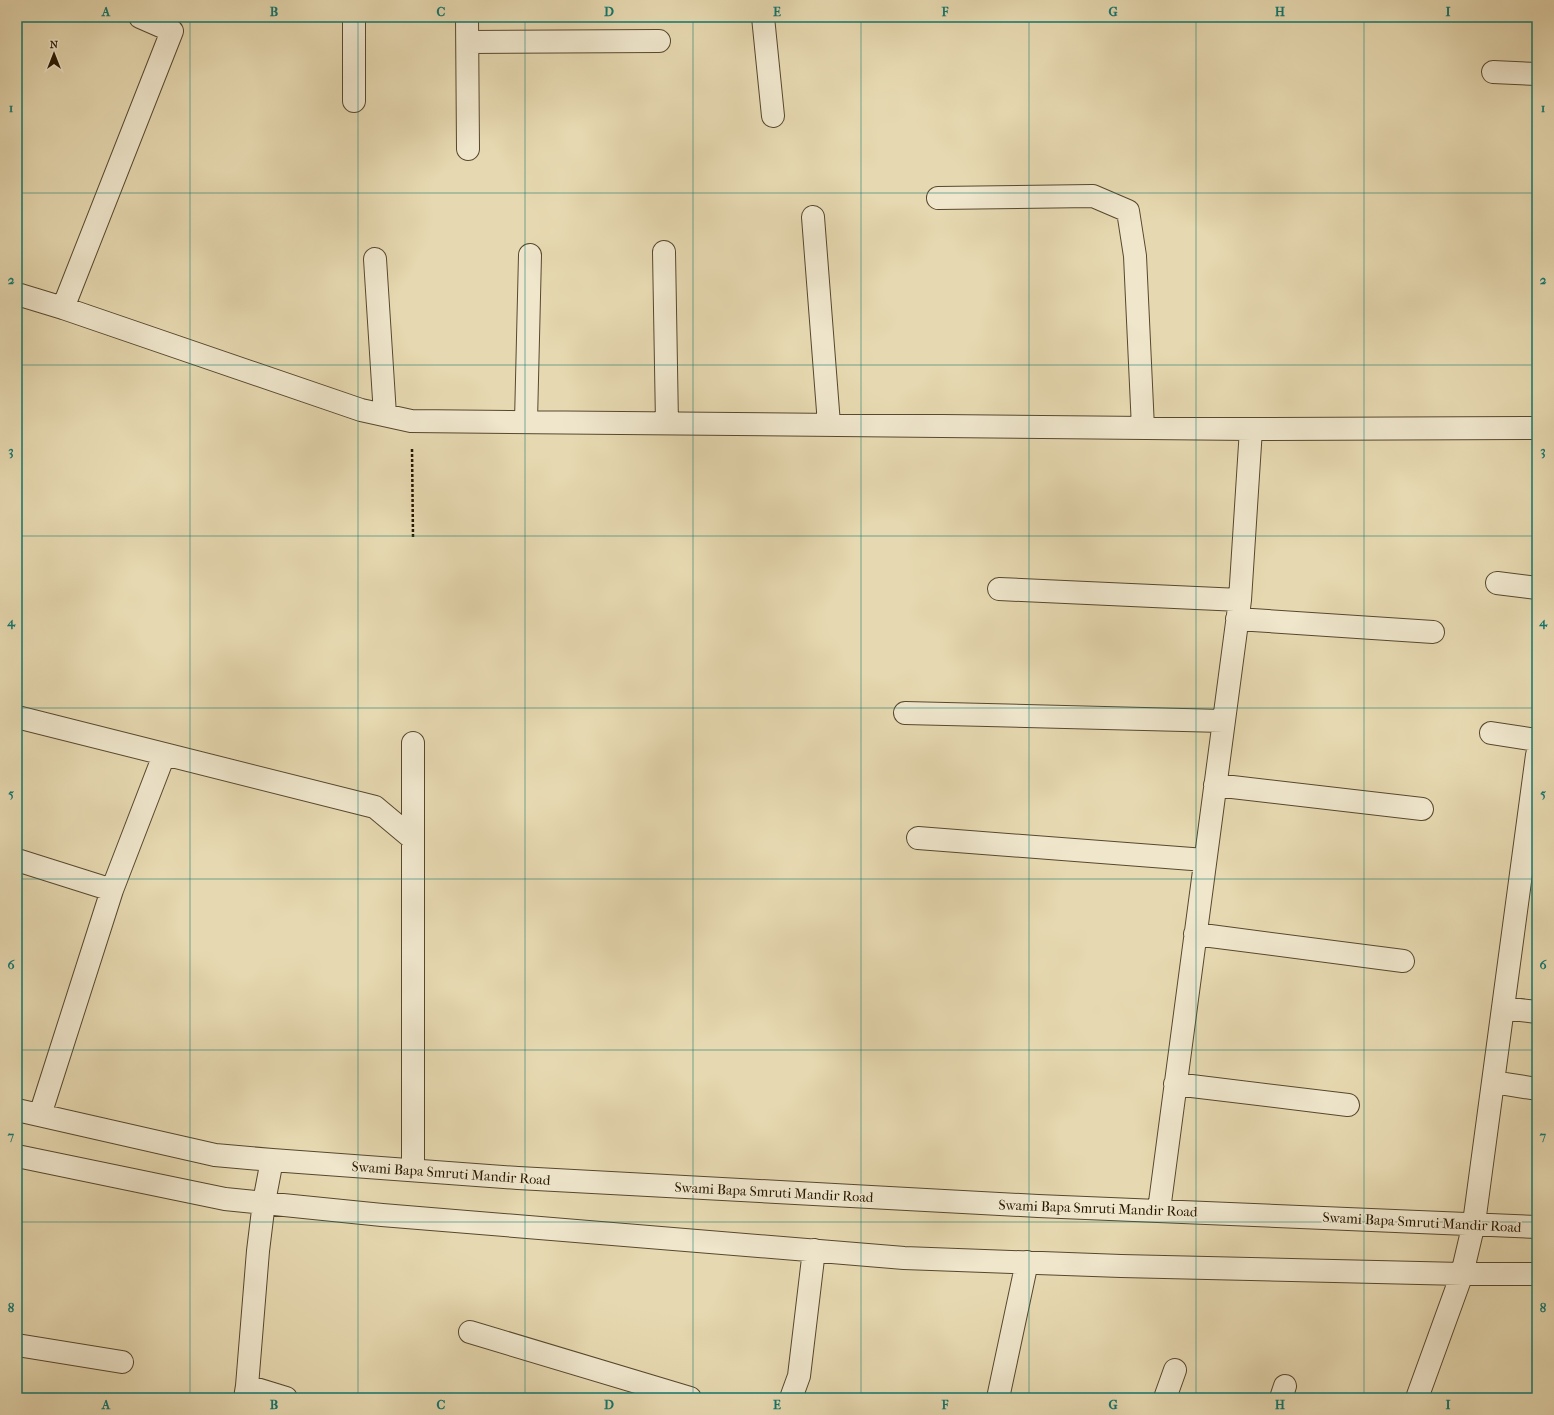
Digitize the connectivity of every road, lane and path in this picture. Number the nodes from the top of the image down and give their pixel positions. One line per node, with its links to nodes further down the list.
1 (140, 17): 5 (street)
2 (354, 17): 10 (street)
3 (467, 17): 7 (street)
4 (763, 17): 11 (street)
5 (175, 24): 19 (street)
6 (659, 40): 7 (street)
7 (468, 42): 12 (street)
8 (1493, 72): 9 (street)
9 (1537, 74)
10 (354, 101)
11 (773, 116)
12 (468, 149)
13 (938, 198): 25 (street)
14 (813, 217): 24 (street)
15 (664, 252): 23 (street)
16 (530, 255): 22 (street)
17 (375, 259): 20 (street)
18 (17, 294): 19 (street)
19 (63, 308): 20 (street)
20 (385, 415): 21 (street)
21 (411, 421): 22 (street); 28 (path)
22 (526, 421): 23 (street)
23 (667, 423): 24 (street)
24 (829, 424): 25 (street)
25 (1143, 428): 27 (street)
26 (1537, 428): 27 (street)
27 (1251, 429): 32 (street)
28 (413, 537)
29 (1497, 583): 30 (street)
30 (1537, 588)
31 (999, 589): 32 (street)
32 (1238, 610): 33 (street); 36 (street)
33 (1432, 632)
34 (905, 713): 36 (street)
35 (17, 717): 40 (street)
36 (1224, 721): 42 (street)
37 (1491, 732): 38 (street)
38 (1537, 740)
39 (413, 742): 44 (street)
40 (164, 755): 44 (street); 49 (street)
41 (1537, 755): 48 (street)
42 (1215, 785): 43 (street); 47 (street)
43 (1422, 809)
44 (412, 838): 62 (street)
45 (918, 838): 47 (street)
46 (17, 860): 49 (street)
47 (1205, 860): 50 (street)
48 (1529, 883): 52 (street)
49 (112, 890): 59 (street)
50 (1195, 934): 51 (street); 55 (street)
51 (1403, 961)
52 (1503, 1008): 53 (street); 54 (street)
53 (1537, 1012)
54 (1493, 1082): 56 (street); 65 (street)
55 (1175, 1084): 57 (street); 64 (street)
56 (1537, 1089)
57 (1348, 1105)
58 (17, 1110): 59 (street, Swami Bapa Smruti Mandir Road)
59 (40, 1115): 61 (street, Swami Bapa Smruti Mandir Road)
60 (17, 1156): 63 (street)
61 (272, 1160): 62 (street, Swami Bapa Smruti Mandir Road); 63 (street)
62 (413, 1170): 64 (street, Swami Bapa Smruti Mandir Road)
63 (264, 1202): 67 (street); 75 (street)
64 (1159, 1210): 65 (street, Swami Bapa Smruti Mandir Road)
65 (1474, 1223): 66 (street, Swami Bapa Smruti Mandir Road); 69 (street)
66 (1537, 1227)
67 (814, 1250): 68 (street); 78 (street)
68 (1027, 1262): 69 (street); 79 (street)
69 (1462, 1274): 70 (street); 81 (street)
70 (1537, 1274)
71 (470, 1332): 77 (street)
72 (17, 1344): 73 (street)
73 (122, 1362)
74 (1175, 1370): 80 (street)
75 (246, 1392): 76 (street)
76 (286, 1398)
77 (690, 1398)
78 (791, 1398)
79 (998, 1398)
80 (1165, 1398)
81 (1417, 1398)

